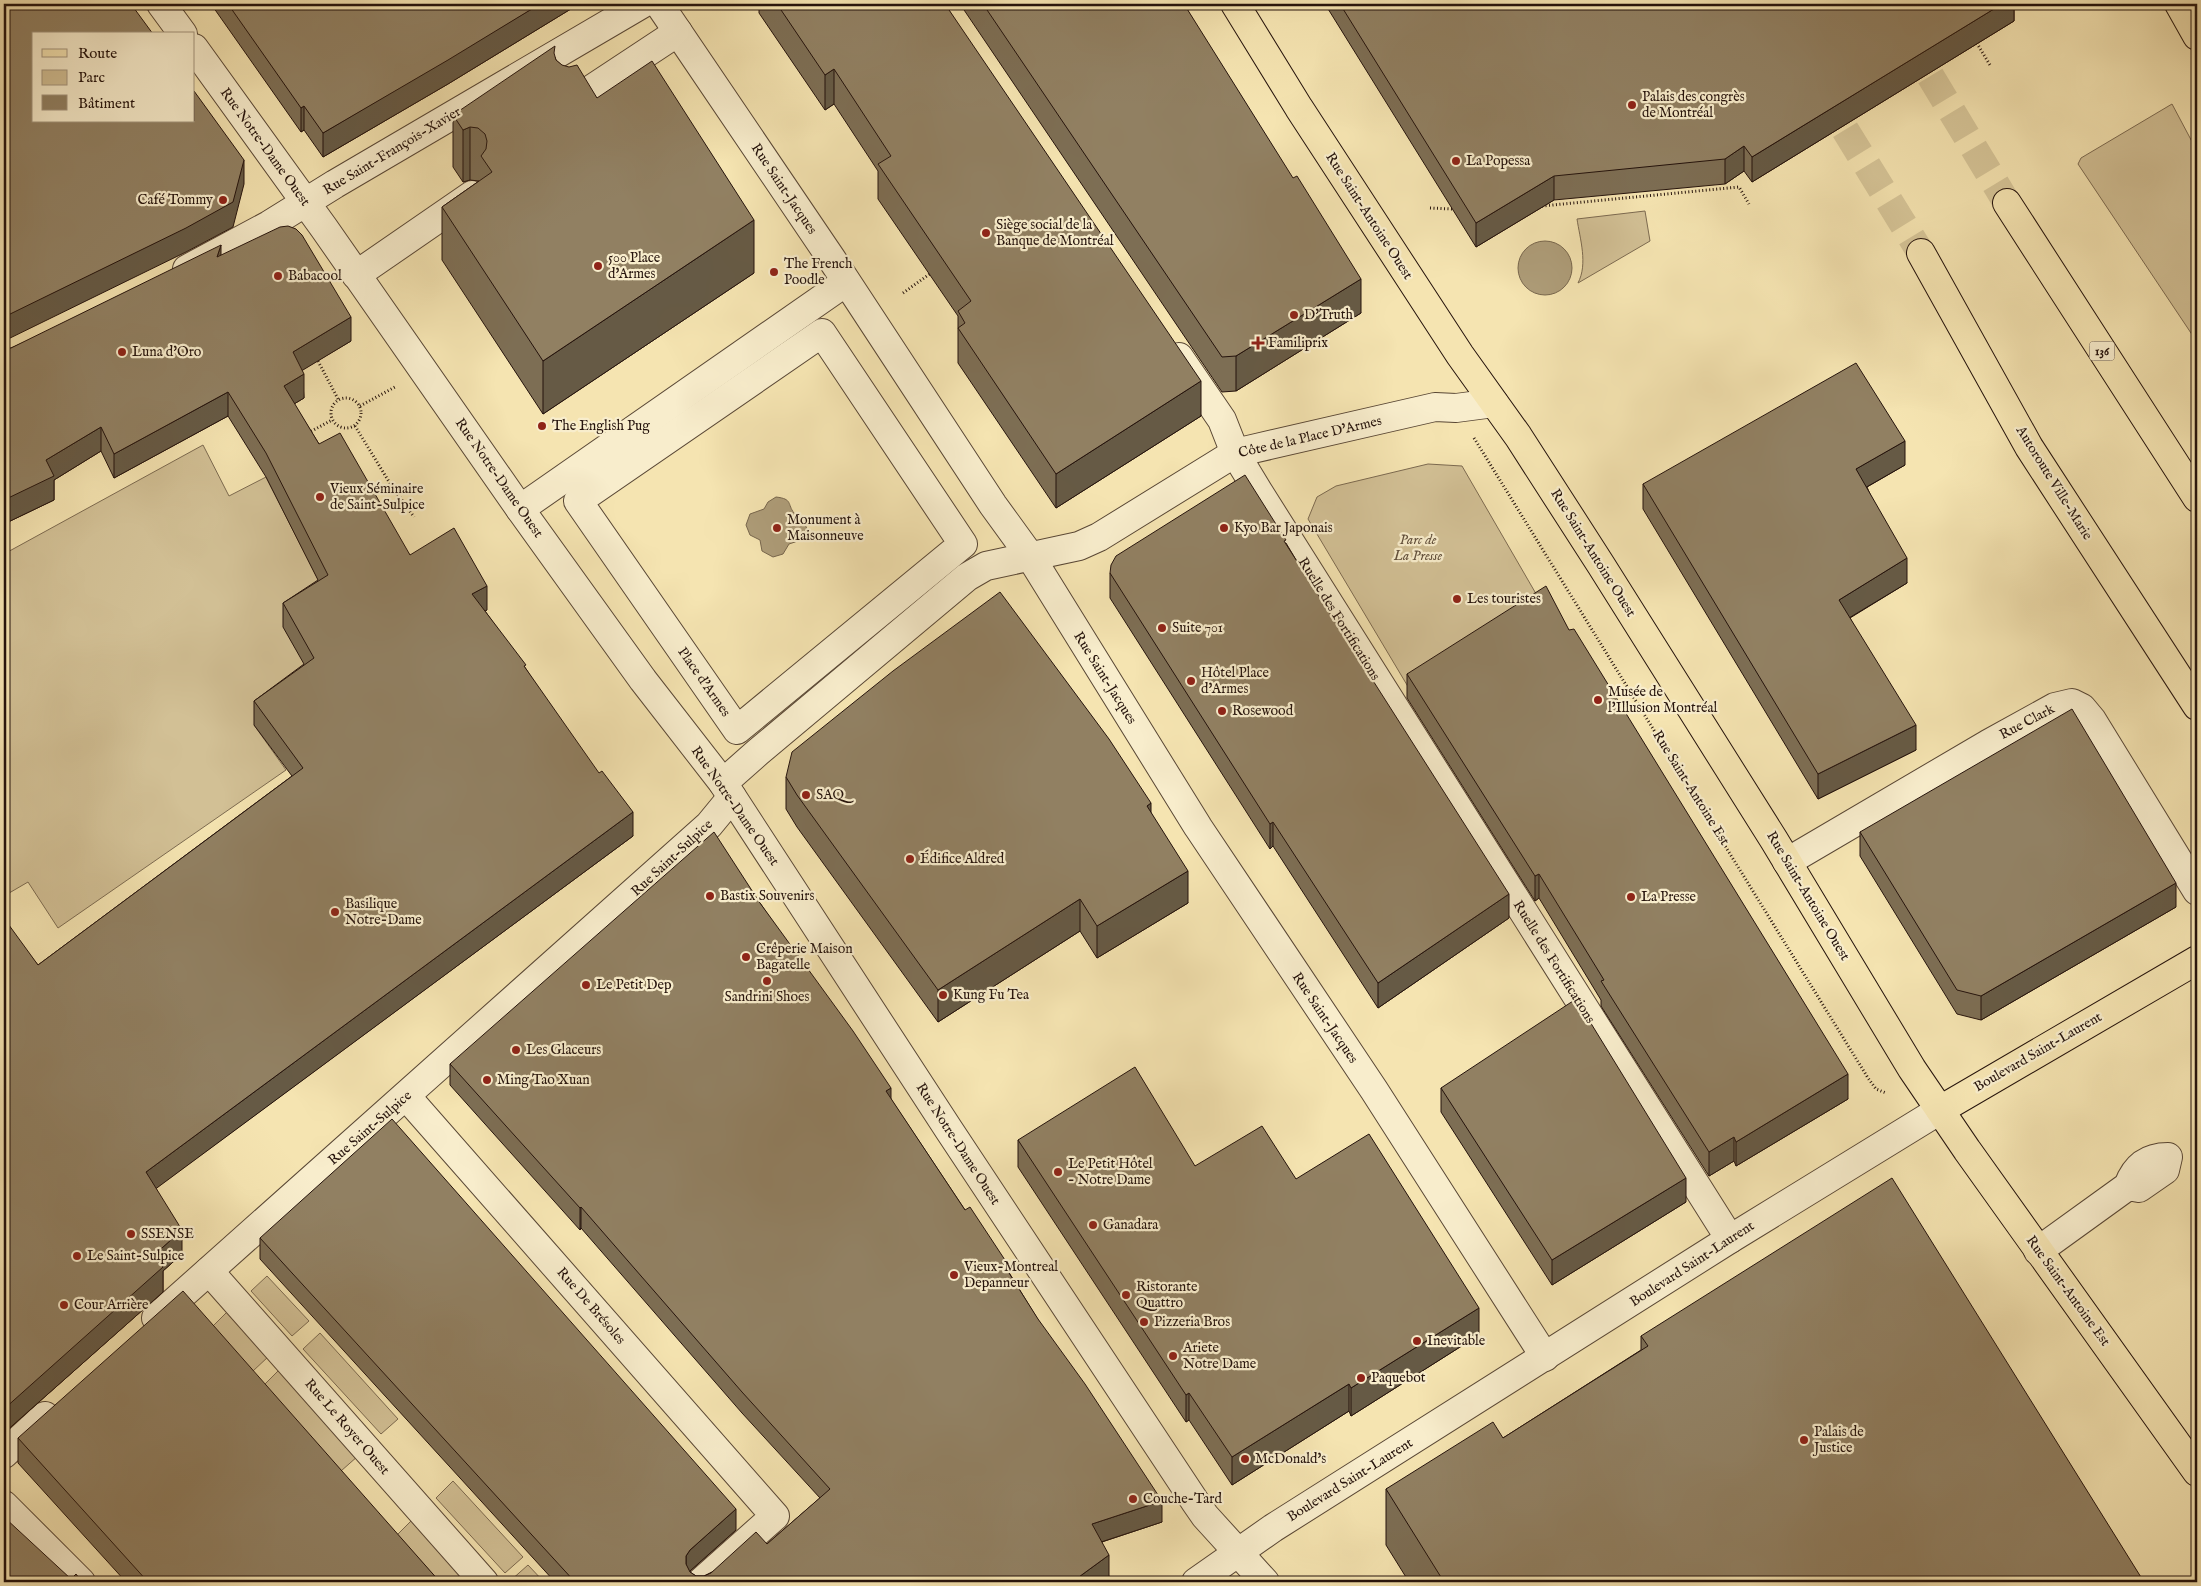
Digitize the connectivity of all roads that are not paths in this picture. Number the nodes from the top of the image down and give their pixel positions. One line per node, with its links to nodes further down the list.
1 (162, 4): 6 (street)
2 (642, 4): 12 (street, Rue Saint-François-Xavier)
3 (659, 4): 7 (street, Rue Saint-Jacques)
4 (1235, 4): 20 (main road, Rue Saint-Antoine Ouest)
5 (2183, 5): 8 (main road)
6 (182, 32)
7 (678, 32): 10 (street); 17 (street, Rue Saint-Jacques)
8 (2197, 36)
9 (195, 49): 12 (street, Rue Notre-Dame Ouest)
10 (569, 104)
11 (472, 195): 15 (street)
12 (305, 204): 15 (street, Rue Notre-Dame Ouest); 16 (street, Rue Saint-François-Xavier)
13 (2007, 204): 22 (main road, 136)
14 (1921, 253): 25 (main road, Autoroute Ville-Marie)
15 (356, 276): 23 (street, Rue Notre-Dame Ouest)
16 (168, 279)
17 (846, 282): 23 (street); 24 (street, Rue Saint-Jacques)
18 (822, 333): 18 (street, Place d'Armes)
19 (1167, 338): 21 (street, Ruelle des Fortifications)
20 (1494, 403): 21 (street, Côte de la Place D'Armes); 27 (main road, Rue Saint-Antoine Ouest)
21 (1235, 453): 24 (street, Côte de la Place D'Armes); 33 (street, Ruelle des Fortifications)
22 (2197, 498)
23 (520, 509): 26 (street, Rue Notre-Dame Ouest)
24 (1030, 556): 26 (street); 37 (street, Rue Saint-Jacques)
25 (2197, 706)
26 (728, 790): 30 (street, Rue Saint-Sulpice); 42 (street, Rue Notre-Dame Ouest)
27 (1787, 862): 28 (street, Rue Clark); 31 (main road, Rue Saint-Antoine Ouest)
28 (2197, 891)
29 (2197, 960): 31 (main road, Boulevard Saint-Laurent)
30 (406, 1096): 35 (street, Rue Saint-Sulpice); 45 (street, Rue De Brésoles)
31 (1940, 1110): 33 (street, Boulevard Saint-Laurent); 34 (main road, Rue Saint-Antoine Est)
32 (2128, 1186): 34 (street)
33 (1730, 1239): 37 (street, Boulevard Saint-Laurent)
34 (2038, 1251): 40 (main road, Rue Saint-Antoine Est)
35 (209, 1271): 36 (street, Rue Saint-Sulpice); 44 (street, Rue Le Royer Ouest)
36 (135, 1336)
37 (1545, 1358): 42 (street, Boulevard Saint-Laurent)
38 (61, 1402): 39 (street)
39 (4, 1454)
40 (2197, 1472)
41 (4, 1505): 43 (street)
42 (1238, 1553): 46 (street, Boulevard Saint-Laurent); 47 (street, Rue Notre-Dame Ouest)
43 (81, 1582)
44 (484, 1582)
45 (702, 1582)
46 (1196, 1582)
47 (1265, 1582)

